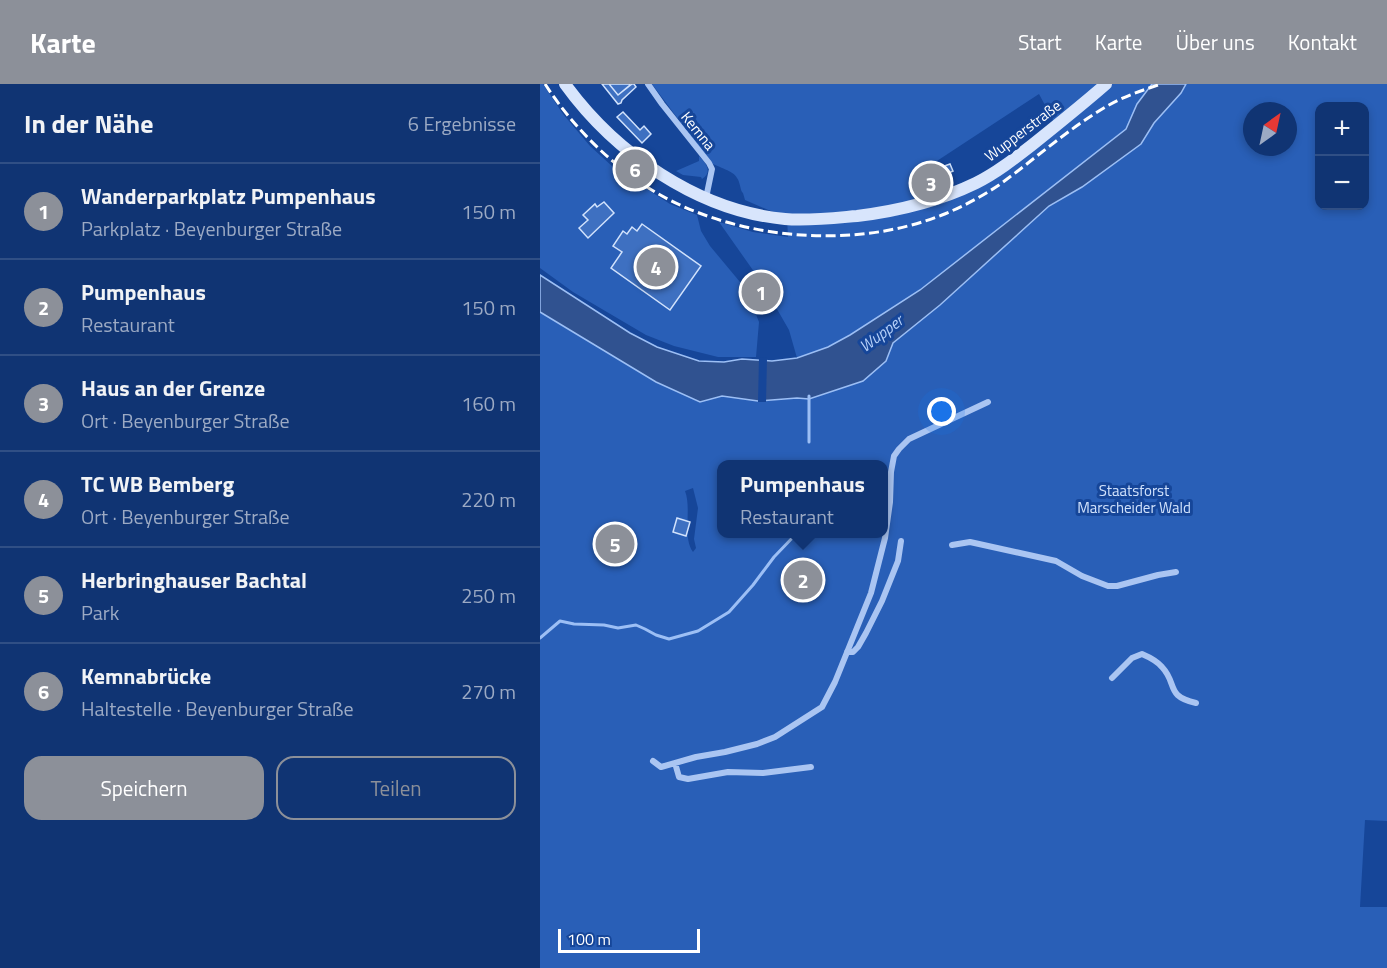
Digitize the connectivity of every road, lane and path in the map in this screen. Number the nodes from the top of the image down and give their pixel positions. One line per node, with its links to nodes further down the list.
1 (565, 84): 4 (main road, Wupperstraße)
2 (648, 84): 4 (street, Kemna)
3 (1106, 84): 4 (main road, Wupperstraße)
4 (706, 198)
5 (988, 402): 6 (street)
6 (888, 516)
7 (885, 538): 11 (street)
8 (901, 541): 11 (street)
9 (952, 545): 10 (street)
10 (1176, 572)
11 (847, 652): 15 (street)
12 (1112, 678): 13 (street)
13 (1196, 703)
14 (653, 761): 15 (street)
15 (675, 763): 16 (street)
16 (811, 767)

